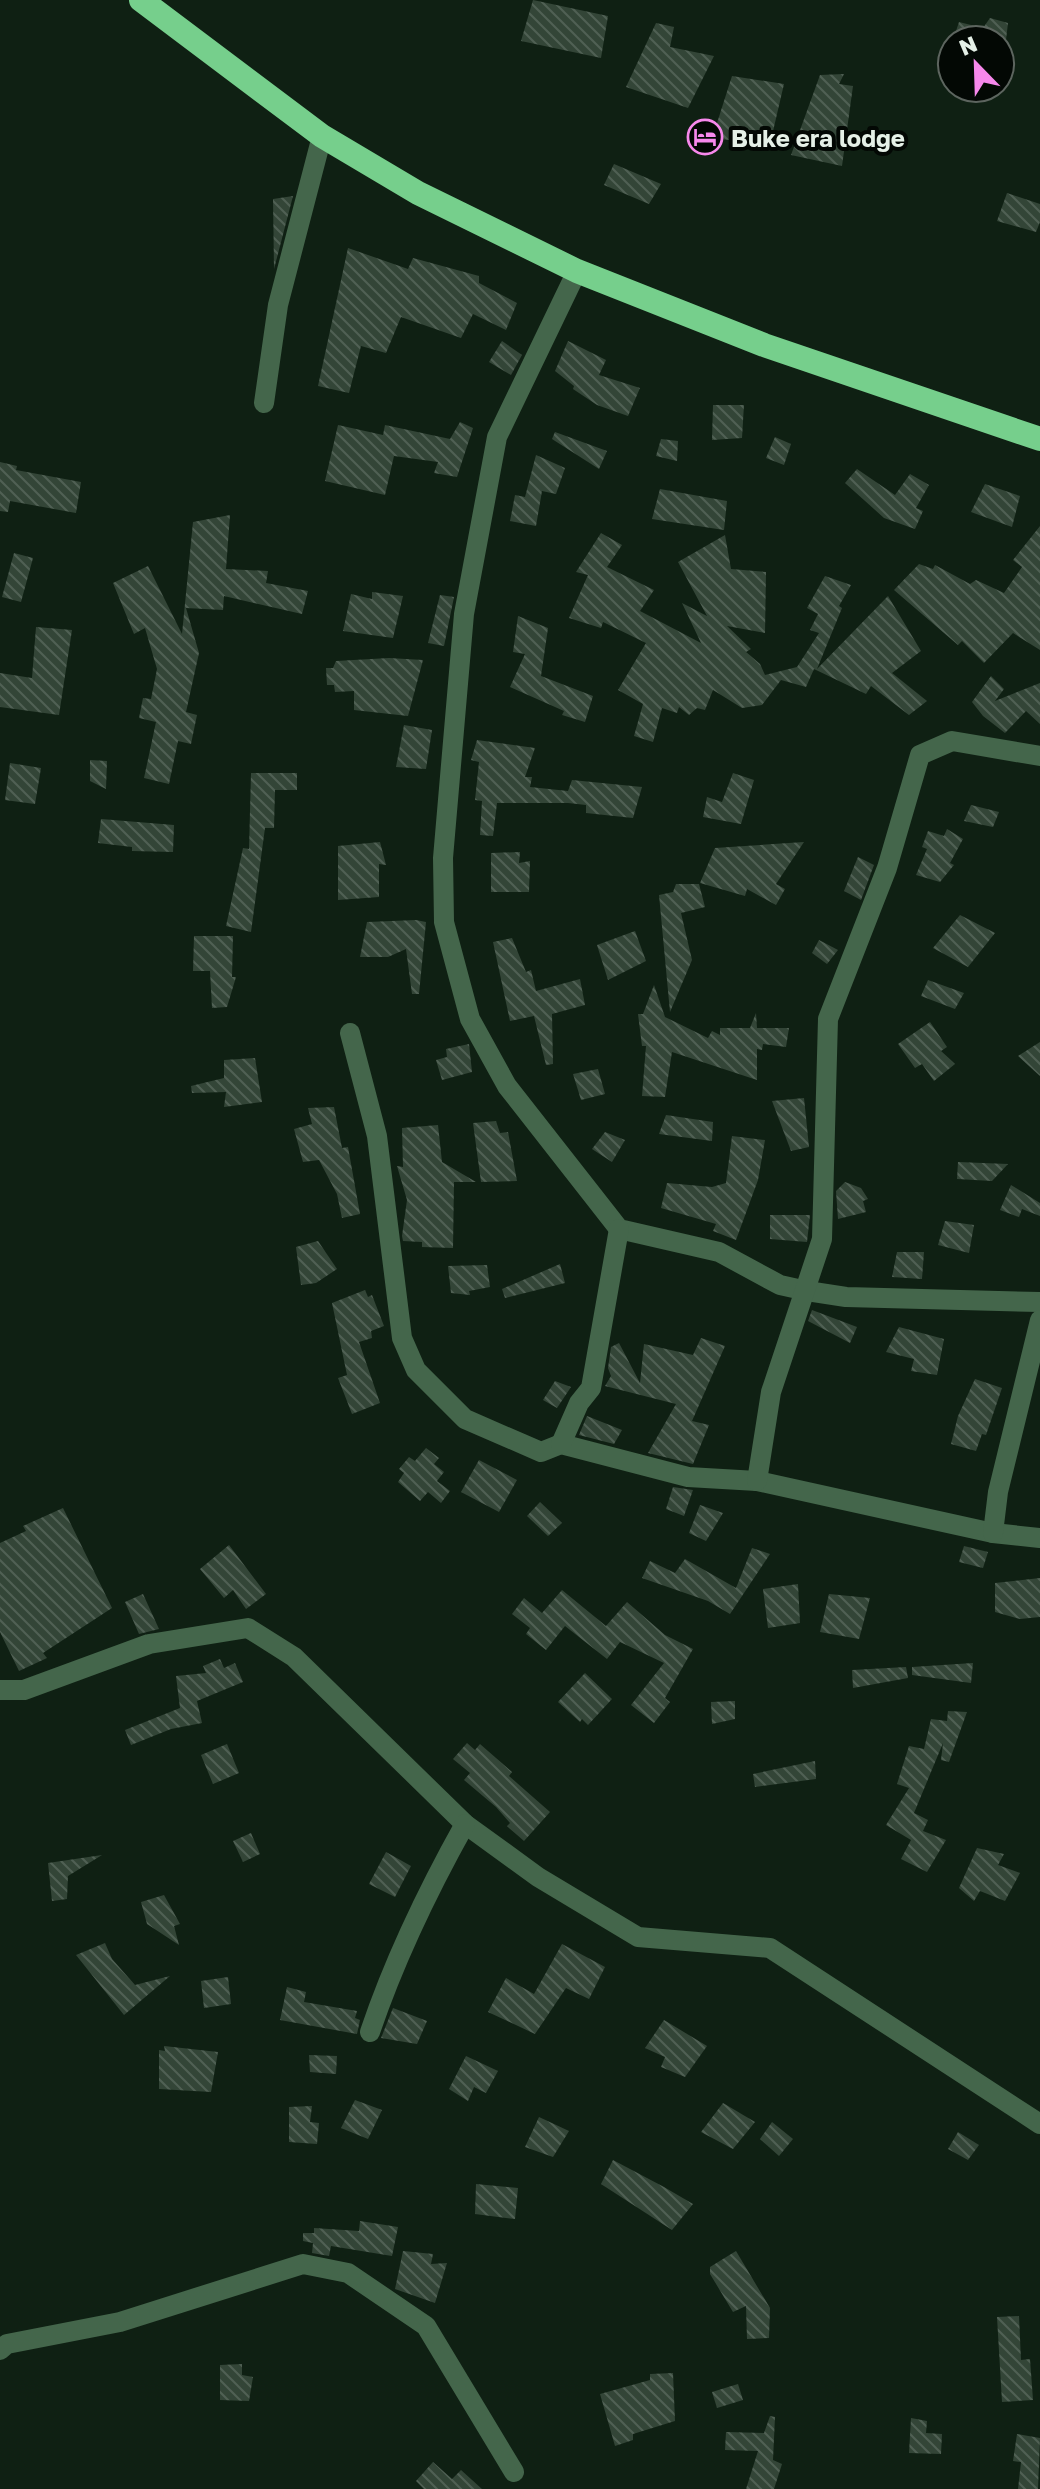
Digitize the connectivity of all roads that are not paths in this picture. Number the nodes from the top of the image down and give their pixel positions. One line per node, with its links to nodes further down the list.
1 (141, 0): 2 (highway)
2 (322, 136): 3 (highway); 4 (street)
3 (577, 271): 5 (highway); 8 (street)
4 (264, 403)
5 (1040, 439)
6 (1040, 756): 9 (street)
7 (350, 1033): 12 (street)
8 (619, 1229): 9 (street); 12 (street)
9 (807, 1291): 10 (street); 13 (street)
10 (1040, 1302)
11 (1040, 1320): 14 (street)
12 (561, 1444): 13 (street)
13 (757, 1481): 14 (street)
14 (993, 1533): 15 (street)
15 (1040, 1538)
16 (0, 1690): 17 (street)
17 (465, 1824): 18 (street); 19 (street)
18 (370, 2032)
19 (1040, 2124)
20 (2, 2342): 21 (street)
21 (514, 2472)

